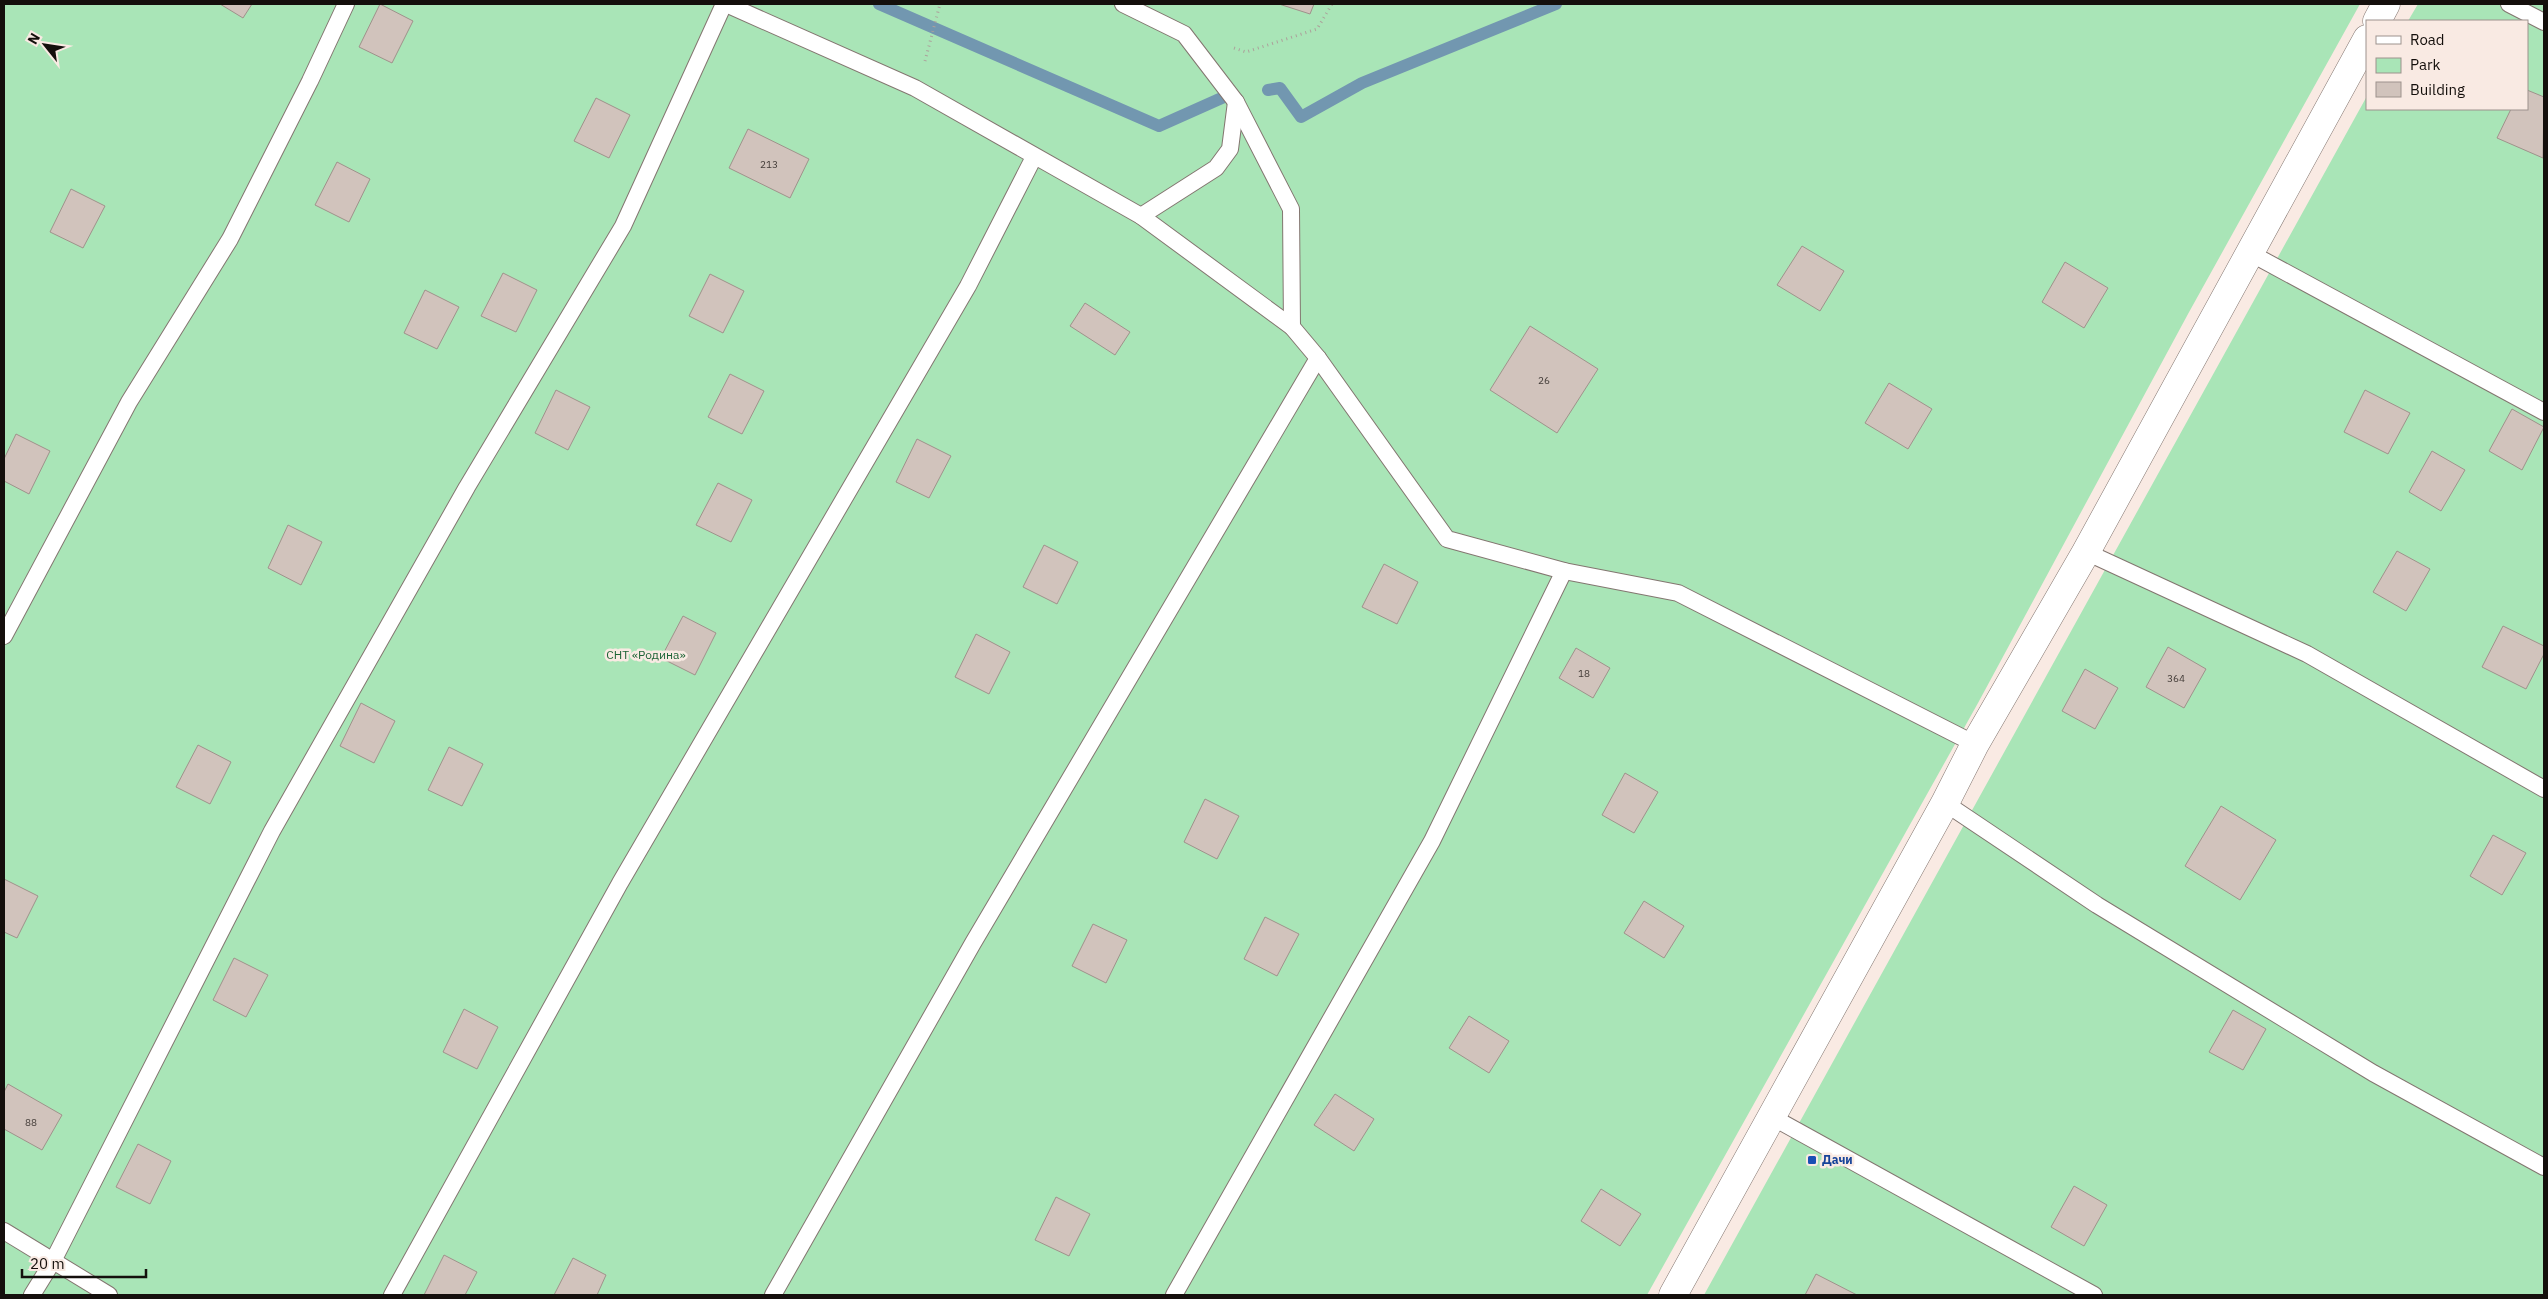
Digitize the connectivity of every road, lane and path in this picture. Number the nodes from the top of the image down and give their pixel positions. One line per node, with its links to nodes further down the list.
1 (346, 4): 22 (lane)
2 (725, 4): 14 (lane); 29 (lane)
3 (940, 4): 12 (path)
4 (1124, 4): 10 (lane)
5 (1332, 4): 10 (path)
6 (2386, 4): 8 (street)
7 (2509, 4): 9 (lane)
8 (2378, 20)
9 (2544, 22)
10 (1184, 34): 13 (lane)
11 (2366, 41): 16 (street)
12 (927, 58)
13 (1236, 102): 15 (lane); 17 (lane)
14 (1034, 157): 15 (lane); 32 (lane)
15 (1141, 216): 17 (lane)
16 (2250, 253): 19 (lane); 20 (street)
17 (1292, 327): 18 (lane)
18 (1318, 358): 21 (lane); 33 (lane)
19 (2544, 412)
20 (2086, 552): 23 (street); 24 (lane)
21 (1564, 571): 23 (lane); 34 (lane)
22 (4, 636)
23 (1975, 744): 25 (street)
24 (2544, 789)
25 (1945, 803): 26 (street); 27 (lane)
26 (1772, 1117): 35 (street); 36 (lane)
27 (2544, 1167)
28 (4, 1231): 29 (lane)
29 (53, 1261): 30 (lane); 31 (lane)
30 (32, 1295)
31 (110, 1295)
32 (392, 1295)
33 (774, 1295)
34 (1174, 1295)
35 (1673, 1295)
36 (2094, 1295)

